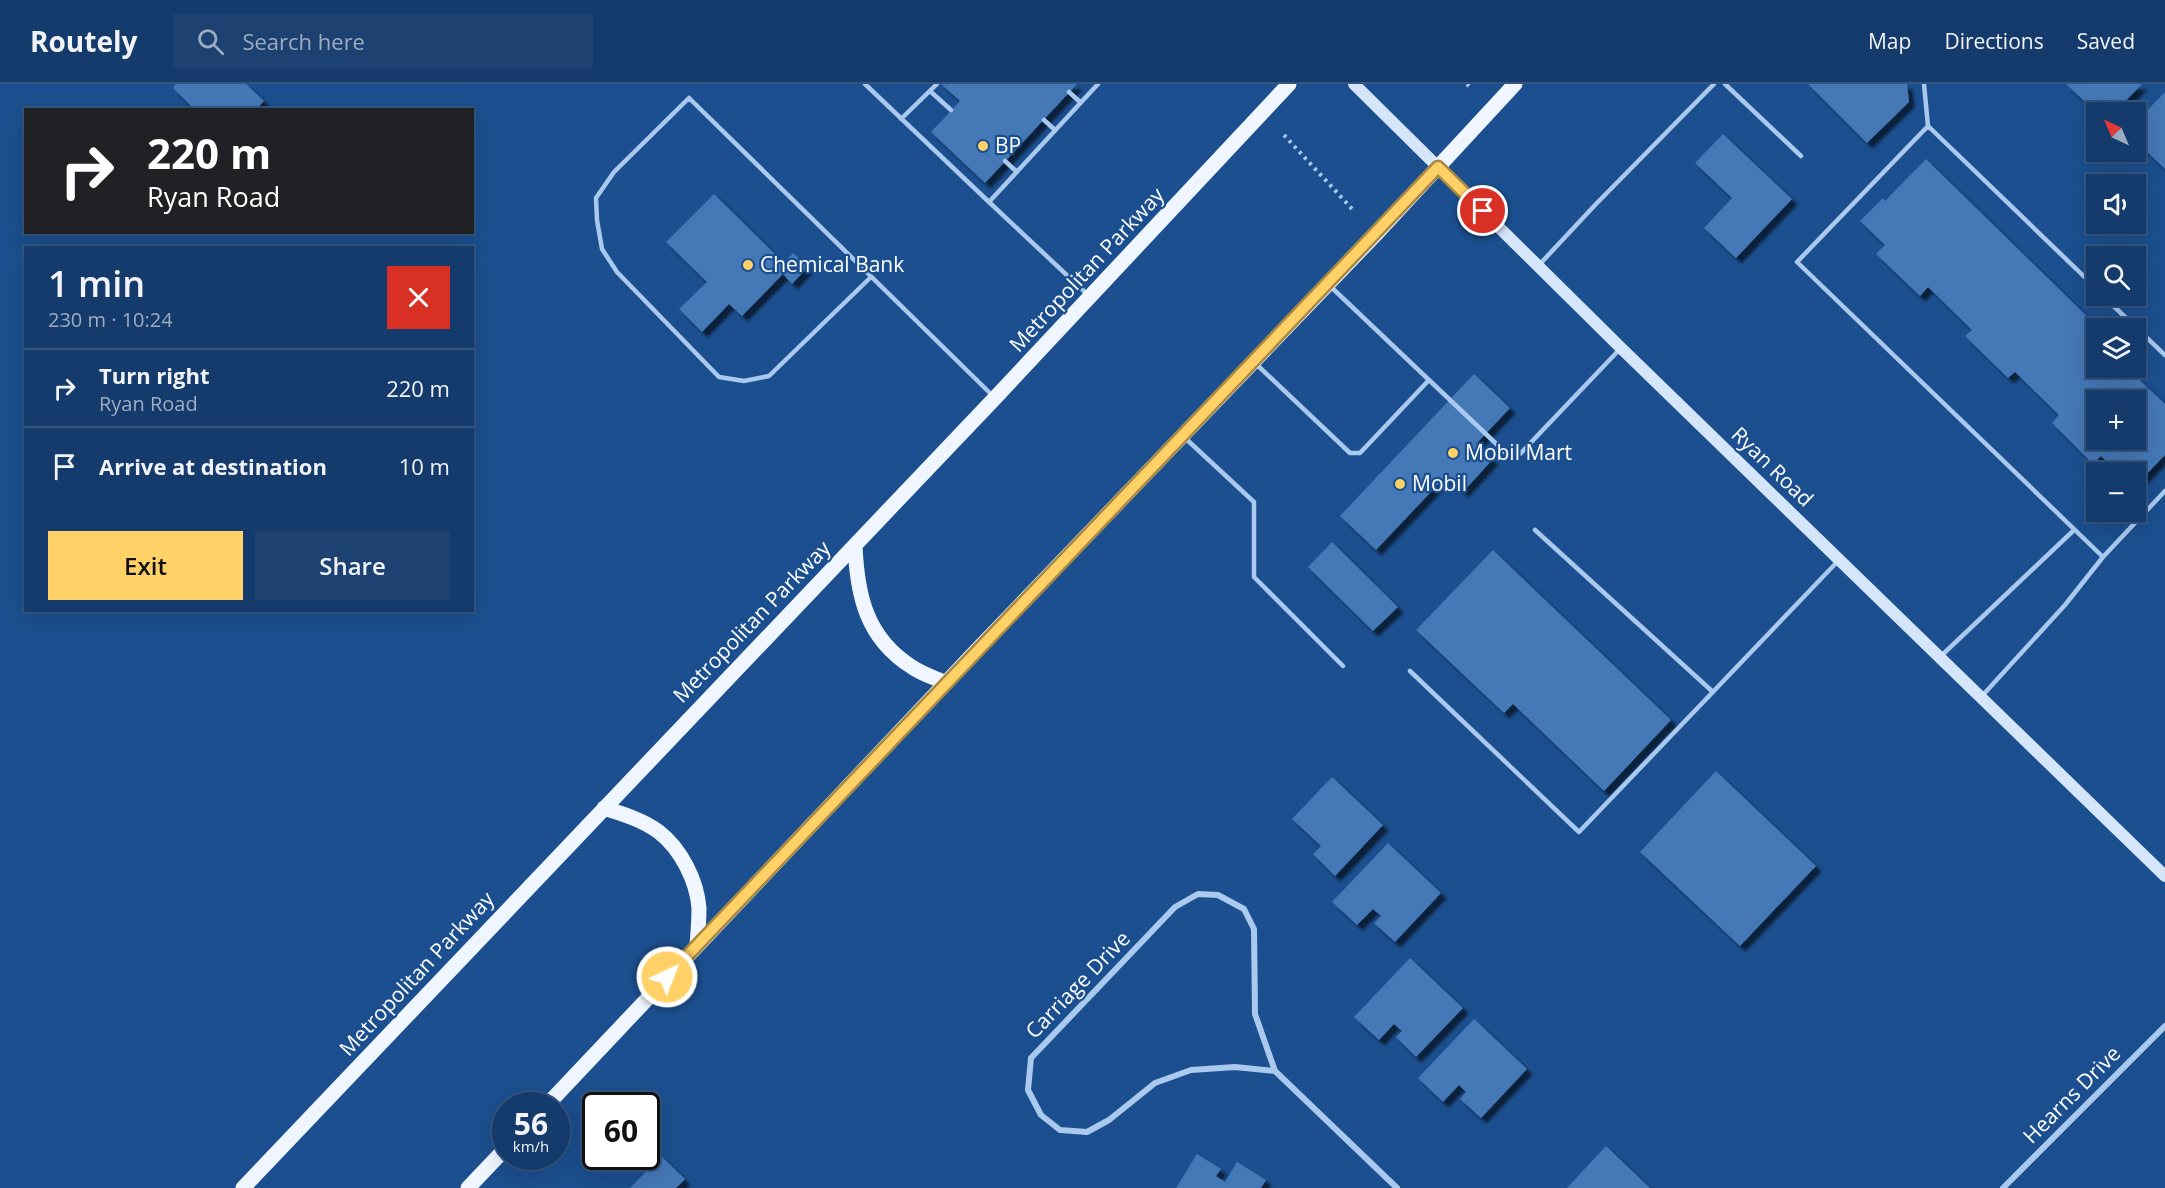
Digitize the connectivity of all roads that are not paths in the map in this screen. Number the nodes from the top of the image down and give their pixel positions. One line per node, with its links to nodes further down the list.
1 (865, 84): 14 (lane)
2 (938, 84): 10 (lane)
3 (1098, 84): 12 (lane)
4 (1289, 84): 27 (main road, Metropolitan Parkway)
5 (1354, 84): 20 (main road, Ryan Road)
6 (1515, 84): 20 (main road)
7 (1714, 84): 23 (lane)
8 (1725, 84): 18 (lane)
9 (1924, 84): 16 (lane)
10 (930, 91): 13 (lane); 14 (lane)
11 (1069, 92): 12 (lane)
12 (1080, 102): 17 (lane)
13 (951, 110)
14 (902, 119): 22 (lane)
15 (1044, 120): 17 (lane)
16 (1928, 126): 25 (lane); 37 (lane)
17 (1055, 130): 21 (lane)
18 (1801, 156)
19 (1005, 161): 21 (lane)
20 (1438, 167): 23 (main road, Ryan Road); 26 (main road)
21 (1017, 172): 22 (lane)
22 (988, 202): 27 (lane)
23 (1539, 265): 29 (main road, Ryan Road)
24 (871, 277): 24 (lane); 33 (lane)
25 (2086, 279)
26 (1328, 284): 31 (main road); 32 (lane)
27 (1090, 297): 33 (main road, Metropolitan Parkway)
28 (2114, 306): 30 (lane)
29 (1621, 348): 32 (lane); 40 (main road, Ryan Road)
30 (2165, 355)
31 (1253, 361): 32 (lane); 34 (main road)
32 (1429, 380)
33 (995, 398): 38 (main road, Metropolitan Parkway)
34 (1182, 435): 42 (lane); 44 (main road)
35 (2165, 491): 39 (lane)
36 (1535, 530): 45 (lane)
37 (2074, 530): 39 (lane); 41 (lane)
38 (855, 545): 44 (main road); 47 (main road, Metropolitan Parkway)
39 (2103, 557): 46 (lane)
40 (1840, 560): 41 (main road, Ryan Road); 45 (lane)
41 (1940, 657): 46 (main road, Ryan Road)
42 (1343, 666)
43 (1410, 671): 45 (lane)
44 (946, 683): 49 (main road)
45 (1713, 692)
46 (1982, 696): 48 (main road, Ryan Road)
47 (604, 808): 49 (main road); 54 (main road, Metropolitan Parkway)
48 (2165, 876)
49 (697, 945): 52 (main road)
50 (2165, 1026): 57 (street, Hearns Drive)
51 (1275, 1071): 51 (street, Carriage Drive); 56 (street, Carriage Drive)
52 (559, 1092)
53 (492, 1163): 55 (main road)
54 (243, 1188)
55 (468, 1188)
56 (1397, 1188)
57 (2003, 1188)

